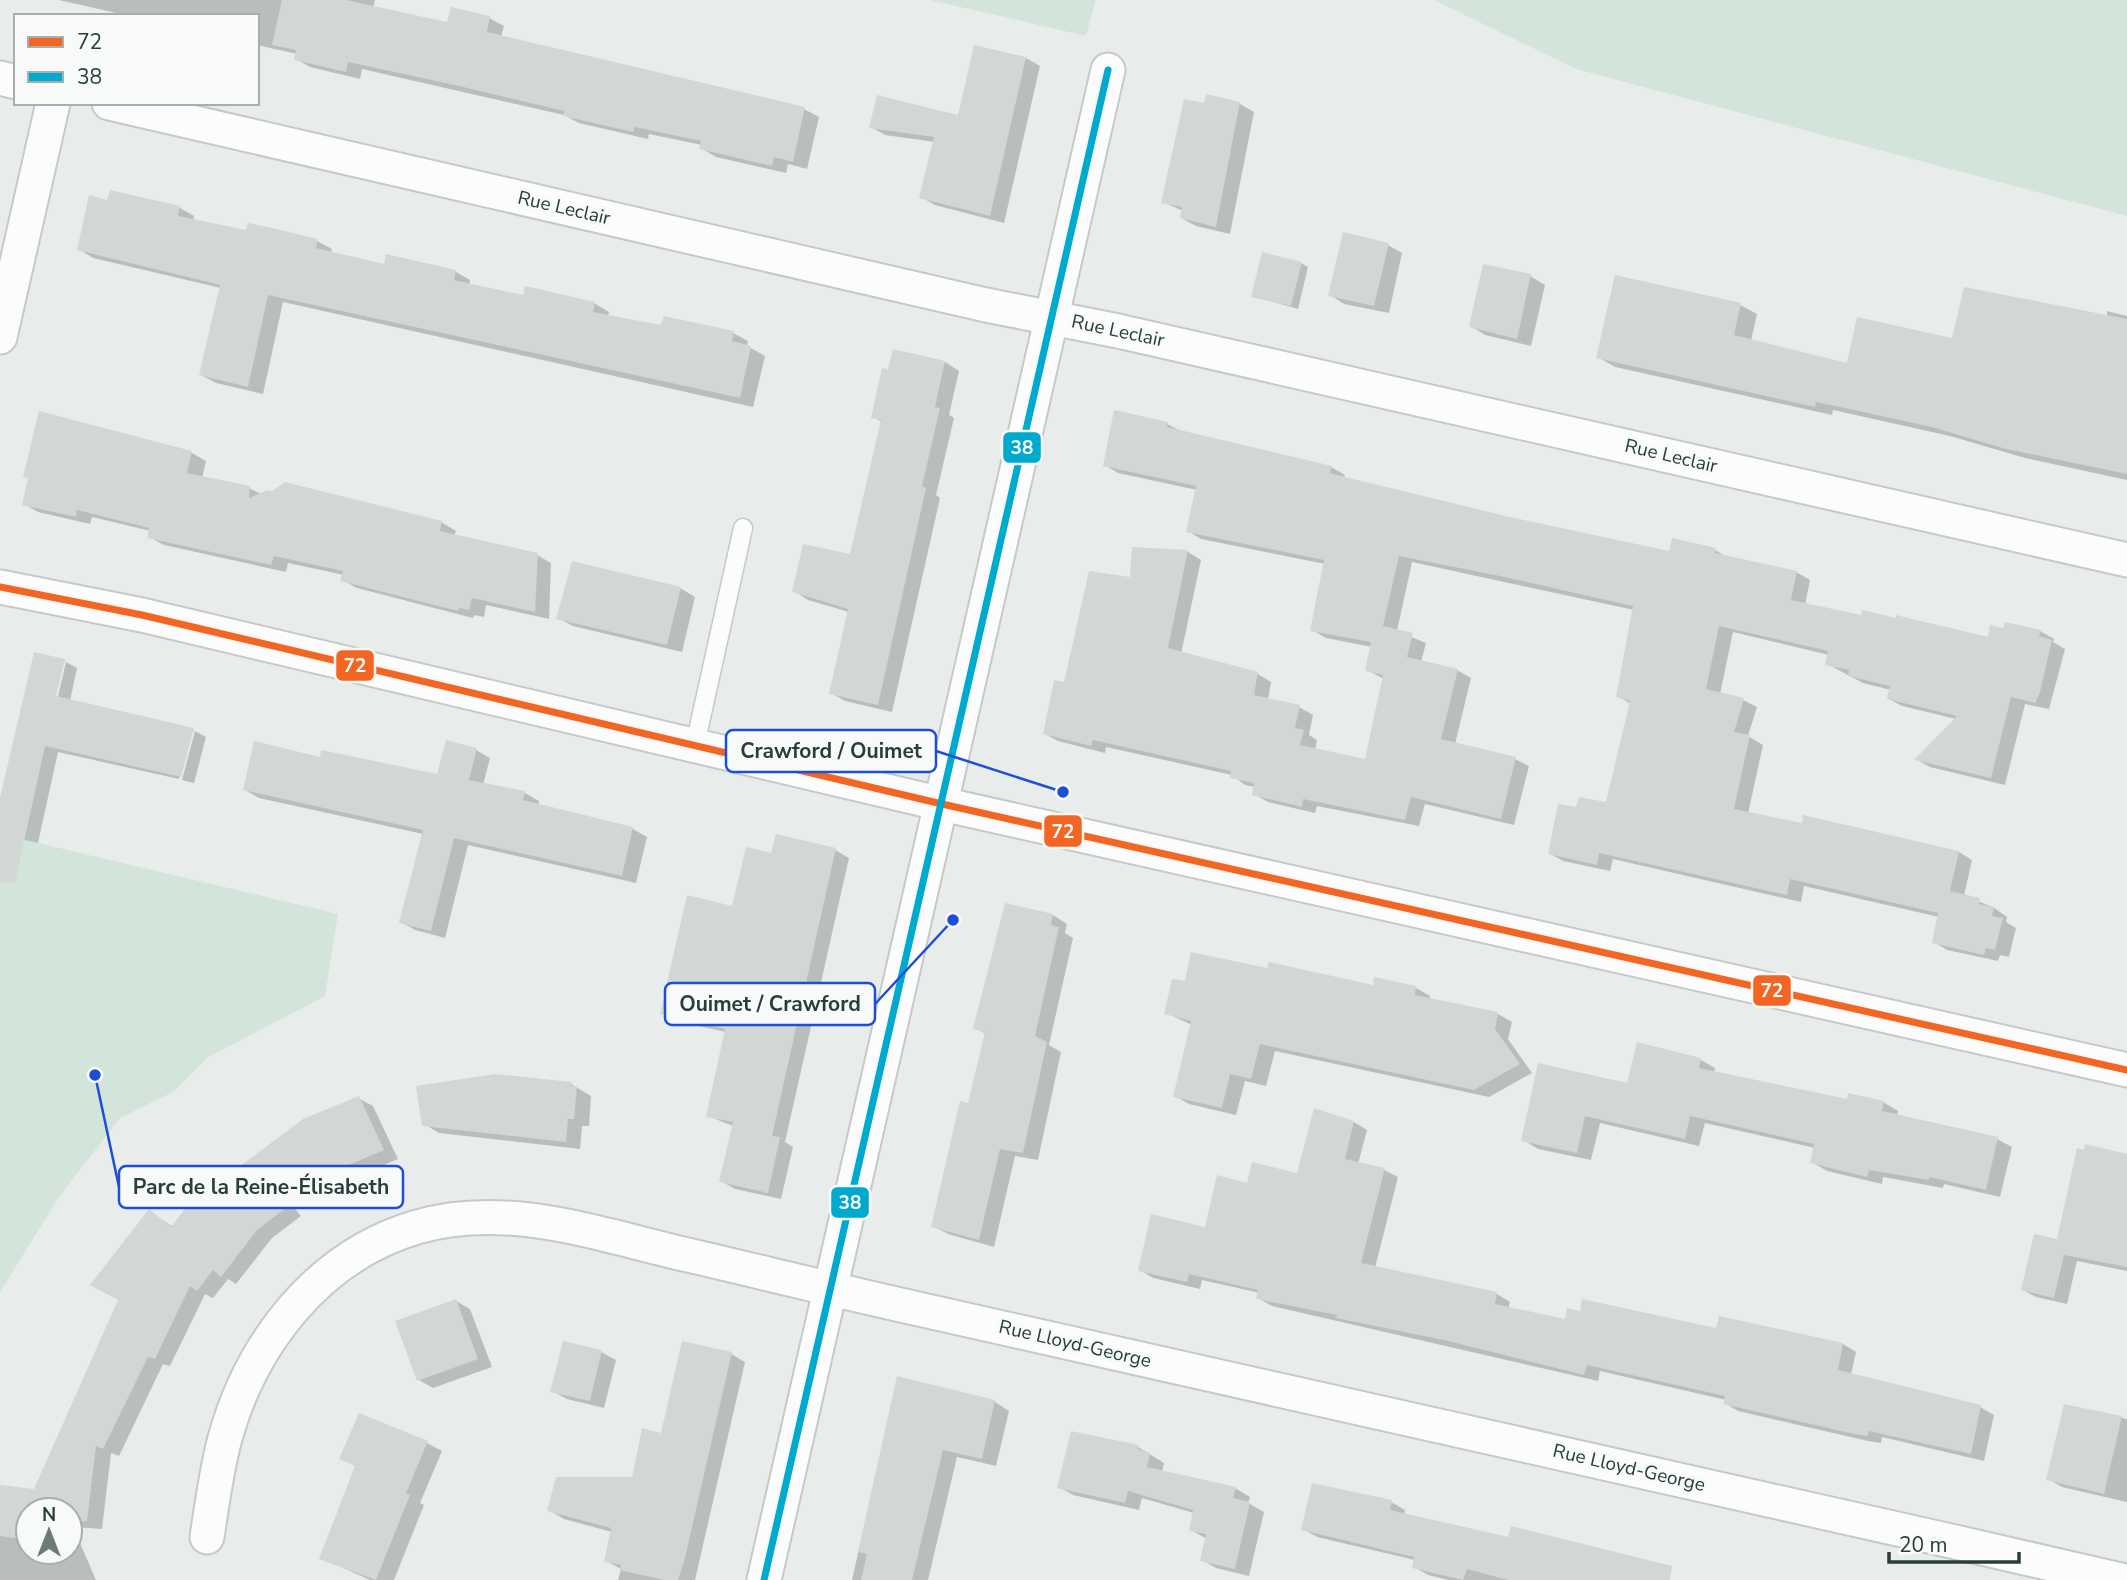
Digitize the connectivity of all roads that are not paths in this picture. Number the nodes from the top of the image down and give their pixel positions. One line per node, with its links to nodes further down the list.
1 (1108, 70): 4 (street)
2 (52, 105): 5 (street)
3 (117, 105): 4 (street, Rue Leclair)
4 (1051, 318): 7 (street, Rue Leclair); 10 (street)
5 (0, 337)
6 (743, 528): 9 (lane)
7 (2127, 560)
8 (0, 587): 9 (street)
9 (695, 746): 10 (street)
10 (942, 804): 11 (street); 12 (street)
11 (2127, 1070)
12 (830, 1289): 13 (street, Rue Lloyd-George); 14 (street); 15 (street, Rue Lloyd-George)
13 (207, 1537)
14 (764, 1580)
15 (2121, 1580)

